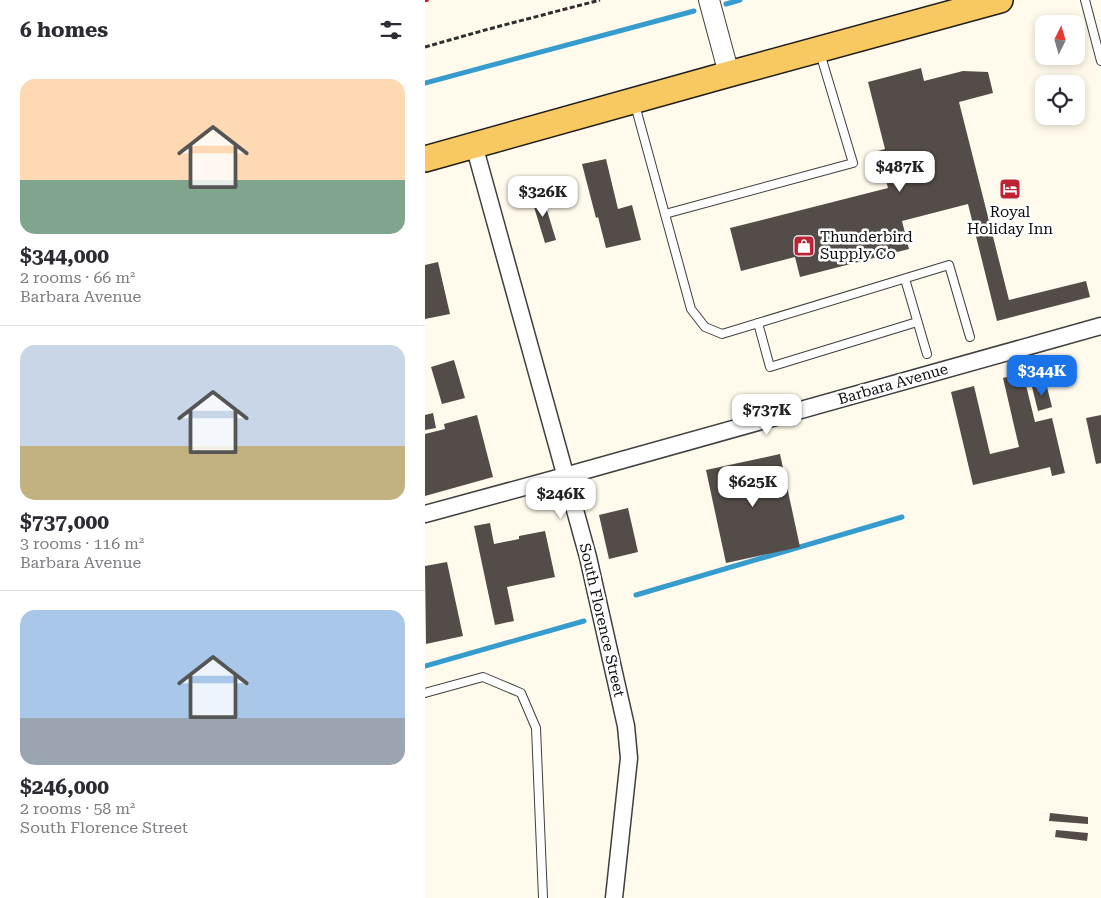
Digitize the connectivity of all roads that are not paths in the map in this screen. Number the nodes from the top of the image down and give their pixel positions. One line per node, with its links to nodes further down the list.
1 (1000, 0): 4 (main road)
2 (1085, 0): 5 (lane)
3 (708, 1): 6 (street)
4 (819, 49): 6 (main road); 10 (lane)
5 (1101, 61)
6 (729, 74): 7 (main road)
7 (634, 101): 8 (main road); 10 (lane)
8 (474, 145): 9 (main road); 17 (street, South Florence Street)
9 (425, 159)
10 (665, 214): 13 (lane)
11 (905, 279): 12 (lane); 13 (lane); 15 (lane)
12 (917, 322): 13 (lane); 16 (lane)
13 (758, 323)
14 (1101, 326): 17 (street, Barbara Avenue)
15 (970, 337)
16 (927, 354)
17 (565, 476): 18 (street, Barbara Avenue); 21 (street, South Florence Street)
18 (425, 514)
19 (425, 693): 20 (lane)
20 (543, 898)
21 (614, 898)

